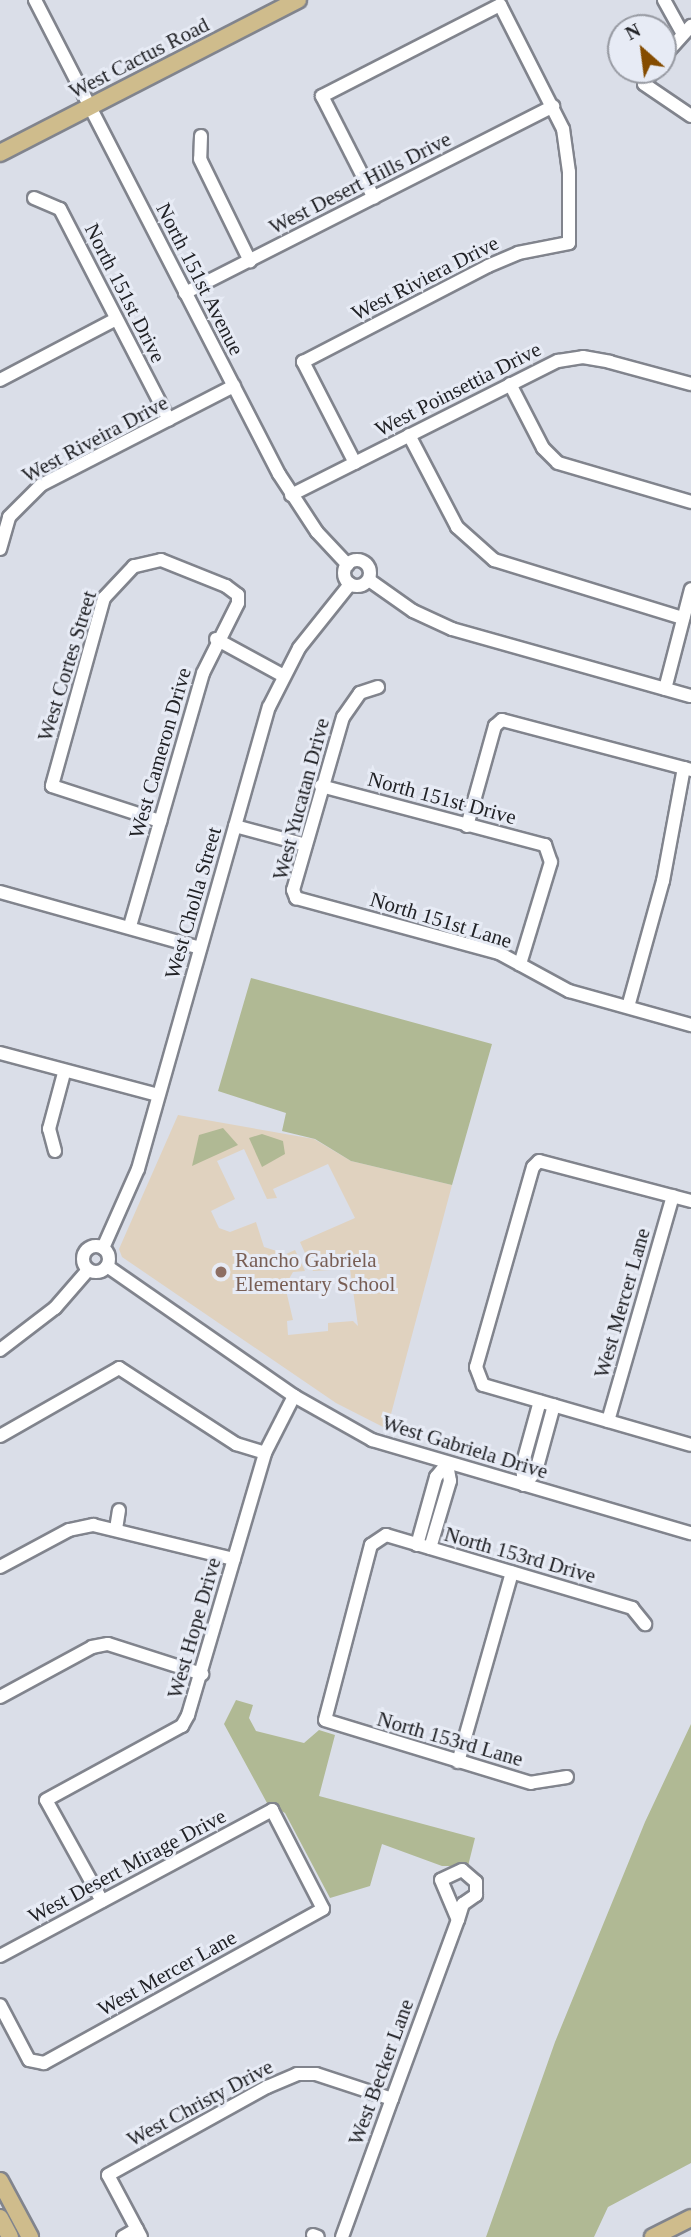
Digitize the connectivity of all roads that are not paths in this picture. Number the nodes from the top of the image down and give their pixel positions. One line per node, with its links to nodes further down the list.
1 (35, 0): 7 (street, North 151st Avenue)
2 (298, 0): 7 (main road, West Cactus Road)
3 (664, 0): 4 (street)
4 (686, 29)
5 (644, 84): 8 (street)
6 (553, 106): 12 (street, West Desert Hills Drive); 12 (street); 22 (street, West Riviera Drive)
7 (90, 107): 10 (main road, West Cactus Road); 14 (street, North 151st Avenue)
8 (691, 116)
9 (201, 136): 13 (street)
10 (0, 153)
11 (34, 198): 15 (street, North 151st Drive)
12 (374, 198): 13 (street, West Desert Hills Drive)
13 (250, 261): 14 (street, West Desert Hills Drive)
14 (185, 293): 19 (street, North 151st Avenue)
15 (116, 319): 16 (street); 20 (street, North 151st Drive)
16 (0, 380)
17 (510, 384): 18 (street, West Poinsettia Drive); 21 (street, West Poinsettia Drive); 24 (street)
18 (691, 384)
19 (234, 386): 20 (street, West Riveira Drive); 23 (street, North 151st Avenue)
20 (169, 420): 25 (street, West Riveira Drive)
21 (409, 435): 22 (street, West Poinsettia Drive); 31 (street)
22 (355, 463): 23 (street, West Poinsettia Drive)
23 (291, 495): 26 (street, North 151st Avenue)
24 (691, 502)
25 (0, 549)
26 (348, 565): 28 (street, North 151st Avenue); 29 (street)
27 (134, 566): 32 (street, West Cameron Drive); 39 (street, West Cortes Street)
28 (369, 580): 29 (street); 35 (street)
29 (350, 584): 33 (street, West Cholla Street)
30 (691, 589): 31 (street)
31 (683, 618): 35 (street)
32 (216, 639): 33 (street); 39 (street, West Cameron Drive)
33 (284, 676): 40 (street, West Cholla Street)
34 (378, 687): 38 (street, West Yucatan Drive)
35 (665, 689): 36 (street)
36 (691, 696)
37 (687, 769): 41 (street); 48 (street)
38 (321, 786): 41 (street, North 151st Drive); 42 (street, West Yucatan Drive)
39 (160, 821): 45 (street, West Cameron Drive)
40 (234, 826): 42 (street); 46 (street, West Cholla Street)
41 (467, 826): 47 (street, North 151st Drive)
42 (306, 845): 44 (street, West Yucatan Drive)
43 (0, 892): 45 (street)
44 (296, 898): 47 (street, North 151st Lane)
45 (130, 926): 46 (street)
46 (200, 948): 52 (street, West Cholla Street)
47 (520, 964): 48 (street, North 151st Lane)
48 (628, 1007): 49 (street, North 151st Lane)
49 (691, 1025)
50 (0, 1053): 51 (street)
51 (65, 1073): 52 (street); 53 (street)
52 (158, 1095): 56 (street, West Cholla Street)
53 (55, 1151)
54 (673, 1196): 55 (street); 61 (street); 63 (street, West Mercer Lane)
55 (691, 1201)
56 (103, 1248): 57 (street); 58 (street, West Cholla Street)
57 (107, 1266): 58 (street); 60 (street, West Gabriela Drive)
58 (88, 1270): 59 (street)
59 (0, 1350)
60 (294, 1396): 66 (street, West Hope Drive); 67 (street, West Gabriela Drive)
61 (540, 1401): 62 (street); 68 (street)
62 (554, 1405): 63 (street); 68 (street)
63 (608, 1421): 65 (street)
64 (0, 1436): 66 (street)
65 (691, 1445)
66 (265, 1452): 73 (street, West Hope Drive)
67 (447, 1464): 68 (street, West Gabriela Drive); 72 (street)
68 (524, 1485): 71 (street, West Gabriela Drive)
69 (119, 1510): 70 (street)
70 (116, 1528): 73 (street); 74 (street)
71 (691, 1533)
72 (424, 1547): 75 (street, North 153rd Drive); 79 (street, North 153rd Drive)
73 (234, 1559): 77 (street, West Hope Drive)
74 (0, 1567)
75 (512, 1573): 76 (street, North 153rd Drive); 80 (street)
76 (645, 1624)
77 (202, 1674): 78 (street); 82 (street, West Hope Drive)
78 (0, 1697)
79 (325, 1720): 80 (street, North 153rd Lane)
80 (458, 1762): 81 (street, North 153rd Lane)
81 (567, 1777)
82 (102, 1901): 83 (street, West Desert Mirage Drive); 85 (street, West Desert Mirage Drive)
83 (323, 1909): 87 (street, West Mercer Lane)
84 (458, 1920): 84 (street, West Becker Lane); 88 (street, West Becker Lane)
85 (0, 1956)
86 (0, 2005): 87 (street)
87 (5, 2025)
88 (392, 2099): 92 (street, West Christy Drive); 96 (street, West Becker Lane)
89 (0, 2181): 94 (main road)
90 (0, 2218): 93 (main road)
91 (691, 2218): 97 (main road)
92 (139, 2233): 95 (street)
93 (10, 2237)
94 (30, 2237)
95 (122, 2237)
96 (342, 2237)
97 (653, 2237)

